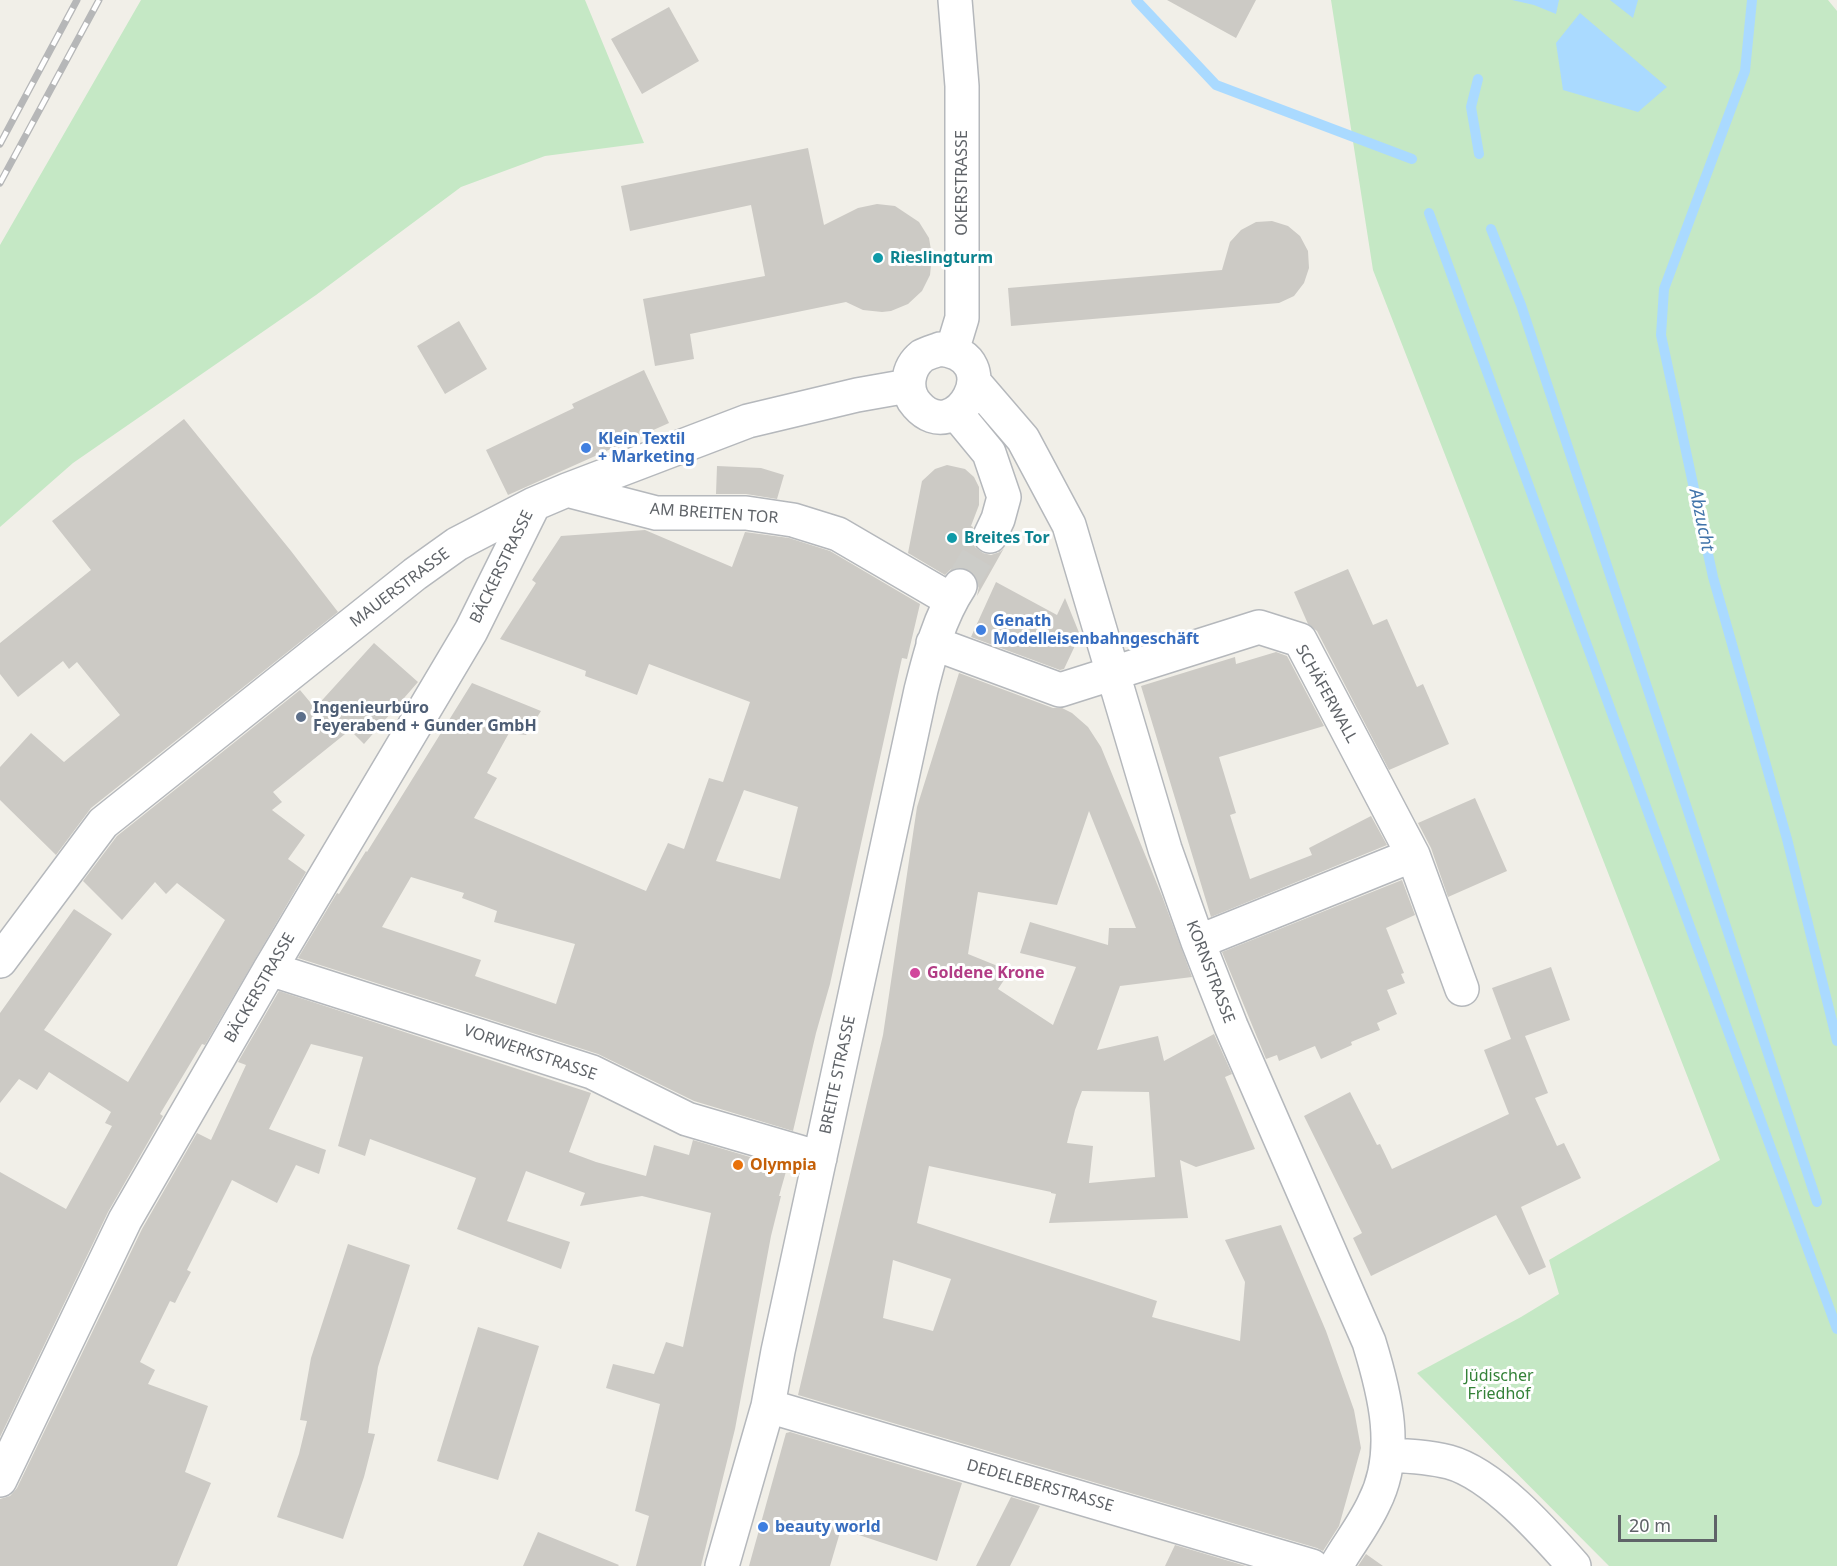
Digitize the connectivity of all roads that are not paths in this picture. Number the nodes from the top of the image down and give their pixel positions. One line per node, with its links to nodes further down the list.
1 (955, 0): 3 (street, OKERSTRASSE)
2 (976, 0): 3 (street, OKERSTRASSE)
3 (962, 86): 4 (street, OKERSTRASSE)
4 (952, 351): 5 (street); 6 (street)
5 (974, 382): 7 (street); 13 (street, KORNSTRASSE)
6 (908, 386): 7 (street); 8 (street, MAUERSTRASSE)
7 (956, 413): 10 (street)
8 (567, 490): 9 (street, MAUERSTRASSE); 11 (street, AM BREITEN TOR)
9 (534, 504): 16 (street, MAUERSTRASSE); 17 (street, BÄCKERSTRASSE)
10 (990, 536)
11 (955, 593): 12 (street, BREITE STRASSE)
12 (933, 643): 13 (street, SCHÄFERWALL); 19 (street, BREITE STRASSE)
13 (1112, 673): 14 (street, SCHÄFERWALL); 15 (street, KORNSTRASSE)
14 (1413, 855): 15 (street); 18 (street, SCHÄFERWALL)
15 (1198, 942): 21 (street, KORNSTRASSE)
16 (0, 961)
17 (270, 969): 19 (street, VORWERKSTRASSE); 22 (street, BÄCKERSTRASSE)
18 (1462, 989)
19 (820, 1158): 20 (street, BREITE STRASSE)
20 (768, 1406): 23 (street, BREITE STRASSE); 24 (street, DEDELEBERSTRASSE)
21 (1389, 1455): 25 (street, KORNSTRASSE); 26 (street)
22 (0, 1480)
23 (722, 1566)
24 (1312, 1566)
25 (1336, 1566)
26 (1574, 1566)

